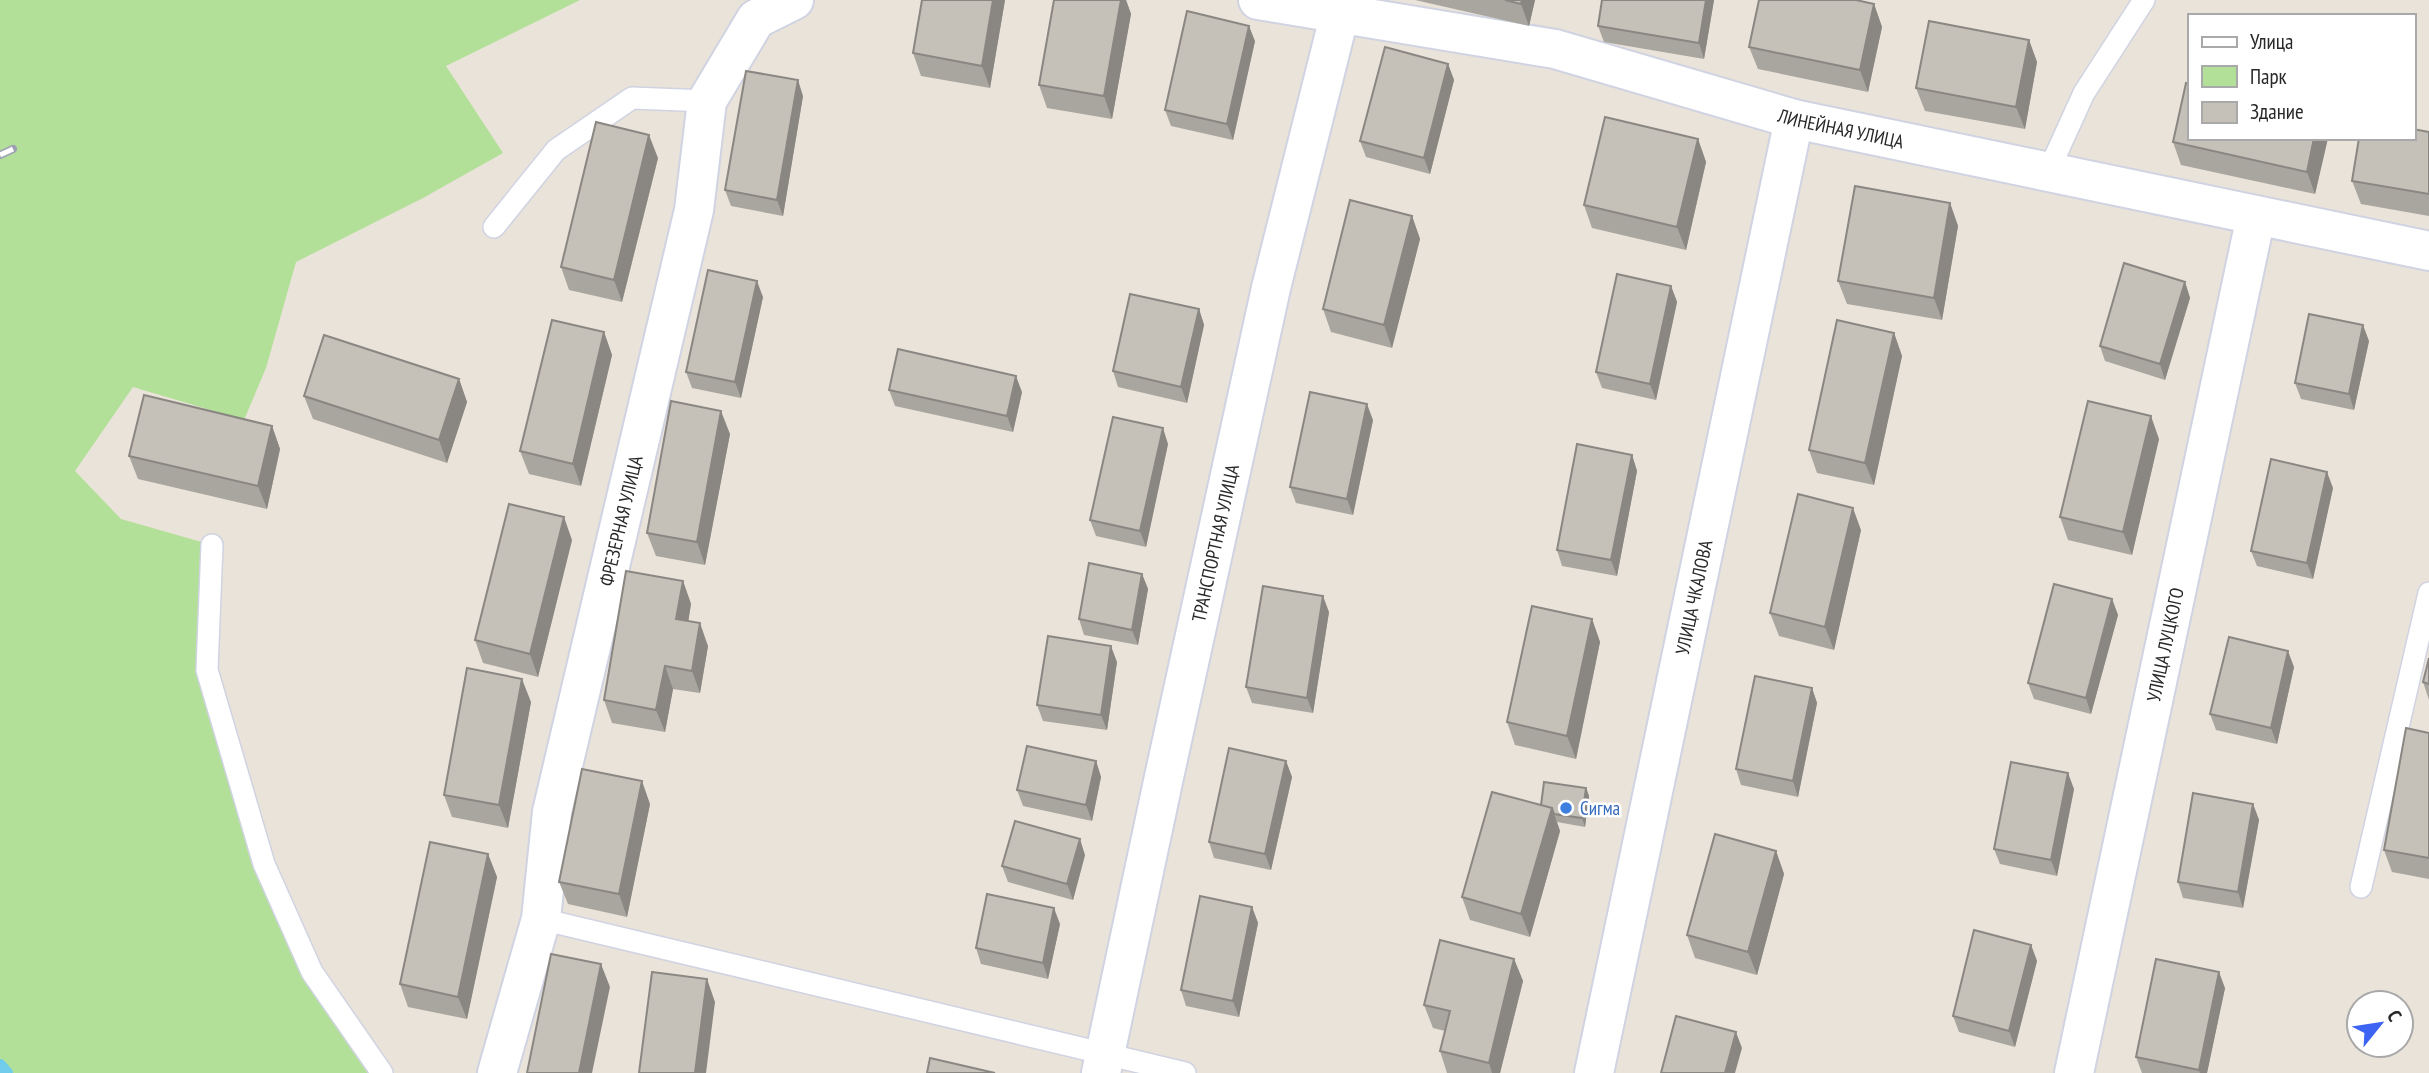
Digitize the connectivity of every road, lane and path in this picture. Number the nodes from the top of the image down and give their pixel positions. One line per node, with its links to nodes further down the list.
1 (794, 0): 5 (street, ФРЕЗЕРНАЯ УЛИЦА)
2 (1258, 0): 4 (street, ЛИНЕЙНАЯ УЛИЦА)
3 (2144, 0): 7 (lane)
4 (1340, 13): 6 (street, ЛИНЕЙНАЯ УЛИЦА); 15 (street, ТРАНСПОРТНАЯ УЛИЦА)
5 (707, 100): 9 (lane); 14 (street, ФРЕЗЕРНАЯ УЛИЦА)
6 (1794, 119): 7 (street, ЛИНЕЙНАЯ УЛИЦА); 19 (street, УЛИЦА ЧКАЛОВА)
7 (2048, 172): 8 (street, ЛИНЕЙНАЯ УЛИЦА)
8 (2256, 216): 10 (street, ЛИНЕЙНАЯ УЛИЦА); 20 (street, УЛИЦА ЛУЦКОГО)
9 (494, 227)
10 (2429, 251)
11 (212, 545): 16 (lane)
12 (2429, 593): 13 (lane)
13 (2361, 887)
14 (541, 919): 15 (lane); 17 (street, ФРЕЗЕРНАЯ УЛИЦА)
15 (1103, 1064): 18 (lane)
16 (382, 1073)
17 (497, 1073)
18 (1185, 1073)
19 (1594, 1073)
20 (2074, 1073)

